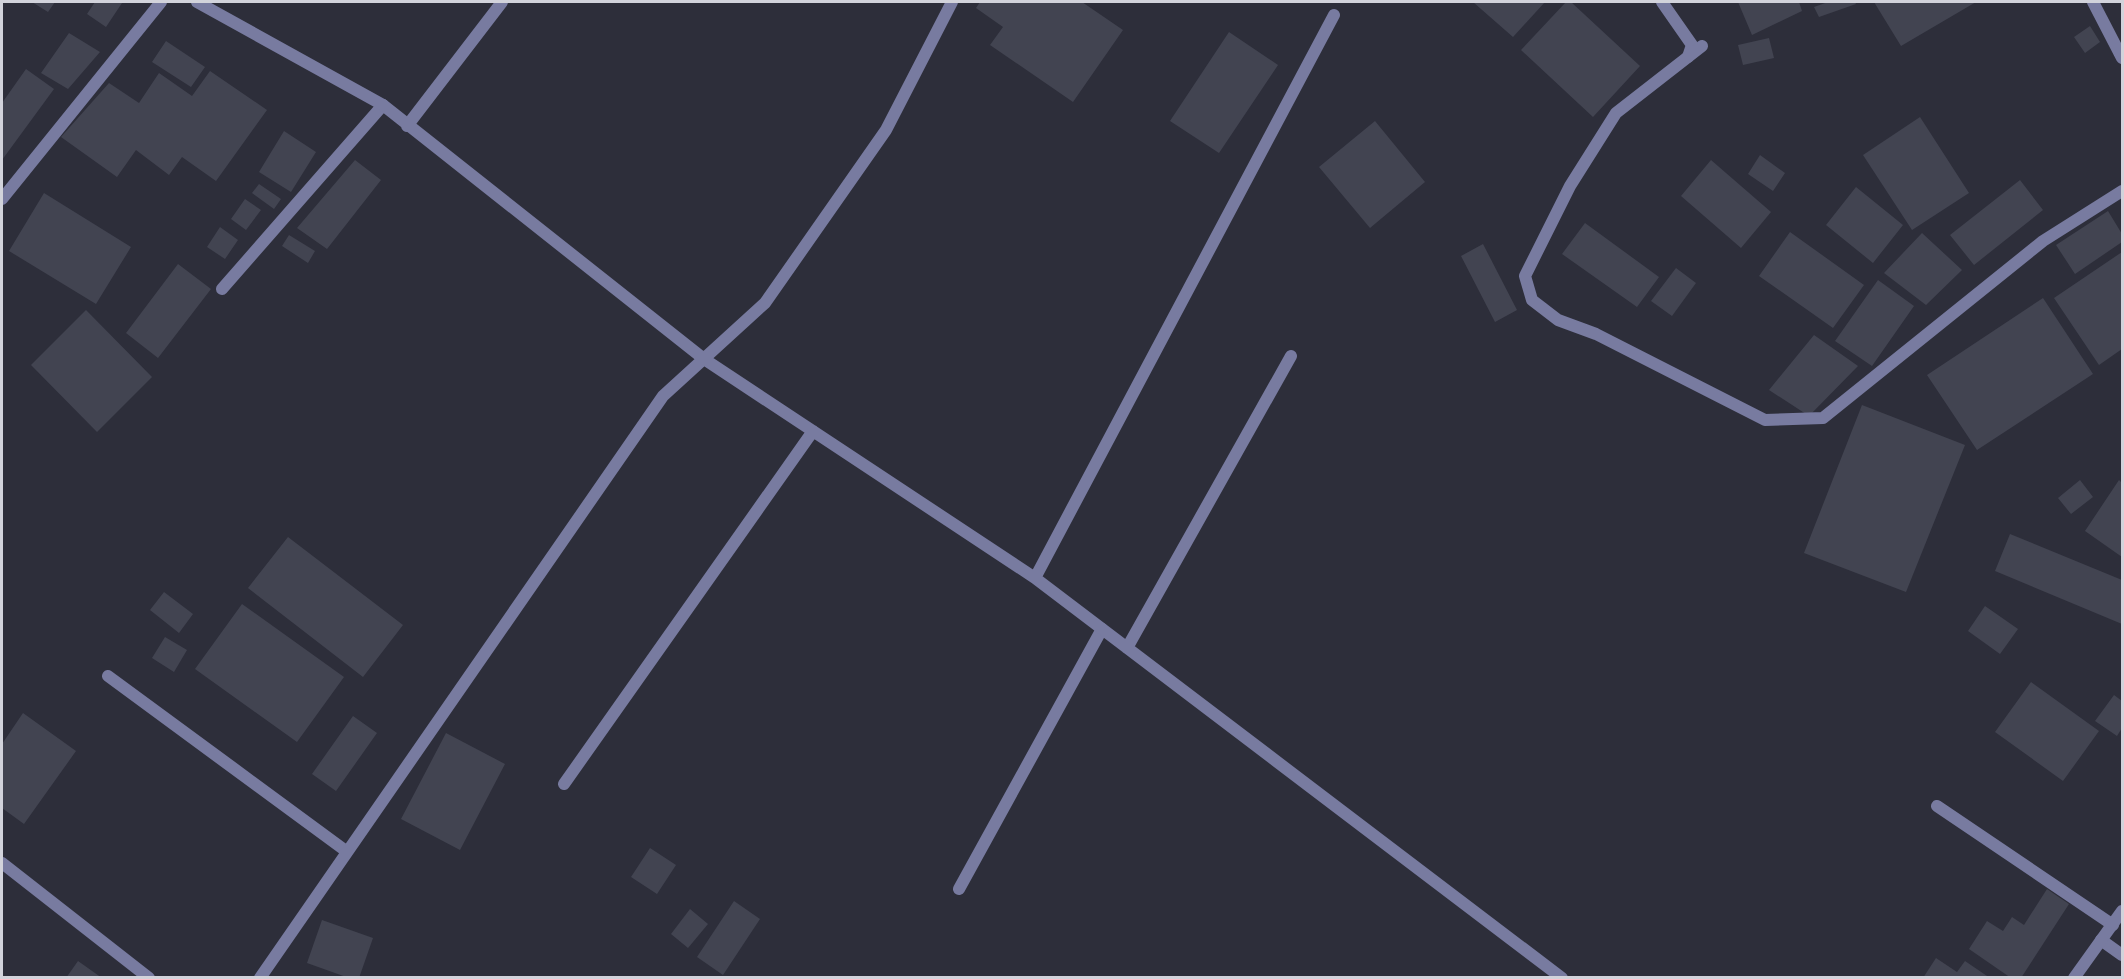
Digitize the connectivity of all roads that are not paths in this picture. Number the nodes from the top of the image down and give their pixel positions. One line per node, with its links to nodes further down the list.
1 (161, 2): 14 (street)
2 (197, 2): 11 (street)
3 (502, 2): 12 (street)
4 (952, 2): 17 (street)
5 (1662, 2): 9 (street)
6 (2093, 2): 10 (street)
7 (1334, 15): 19 (street)
8 (1702, 46): 9 (street)
9 (1688, 57): 13 (street)
10 (2122, 58)
11 (383, 105): 12 (street); 15 (street)
12 (406, 126): 17 (street)
13 (2122, 191)
14 (2, 199)
15 (222, 289)
16 (1290, 356): 21 (street)
17 (704, 359): 18 (street); 25 (street)
18 (813, 431): 19 (street); 23 (street)
19 (1035, 578): 20 (street)
20 (1102, 629): 21 (street); 27 (street)
21 (1127, 648): 34 (street)
22 (108, 676): 25 (street)
23 (564, 784)
24 (1937, 806): 29 (street)
25 (346, 851): 33 (street)
26 (2, 863): 32 (street)
27 (959, 889)
28 (2122, 911): 29 (street)
29 (2114, 925): 30 (street)
30 (2101, 940): 31 (street); 35 (street)
31 (2122, 955)
32 (149, 978)
33 (260, 978)
34 (1562, 978)
35 (2074, 978)

